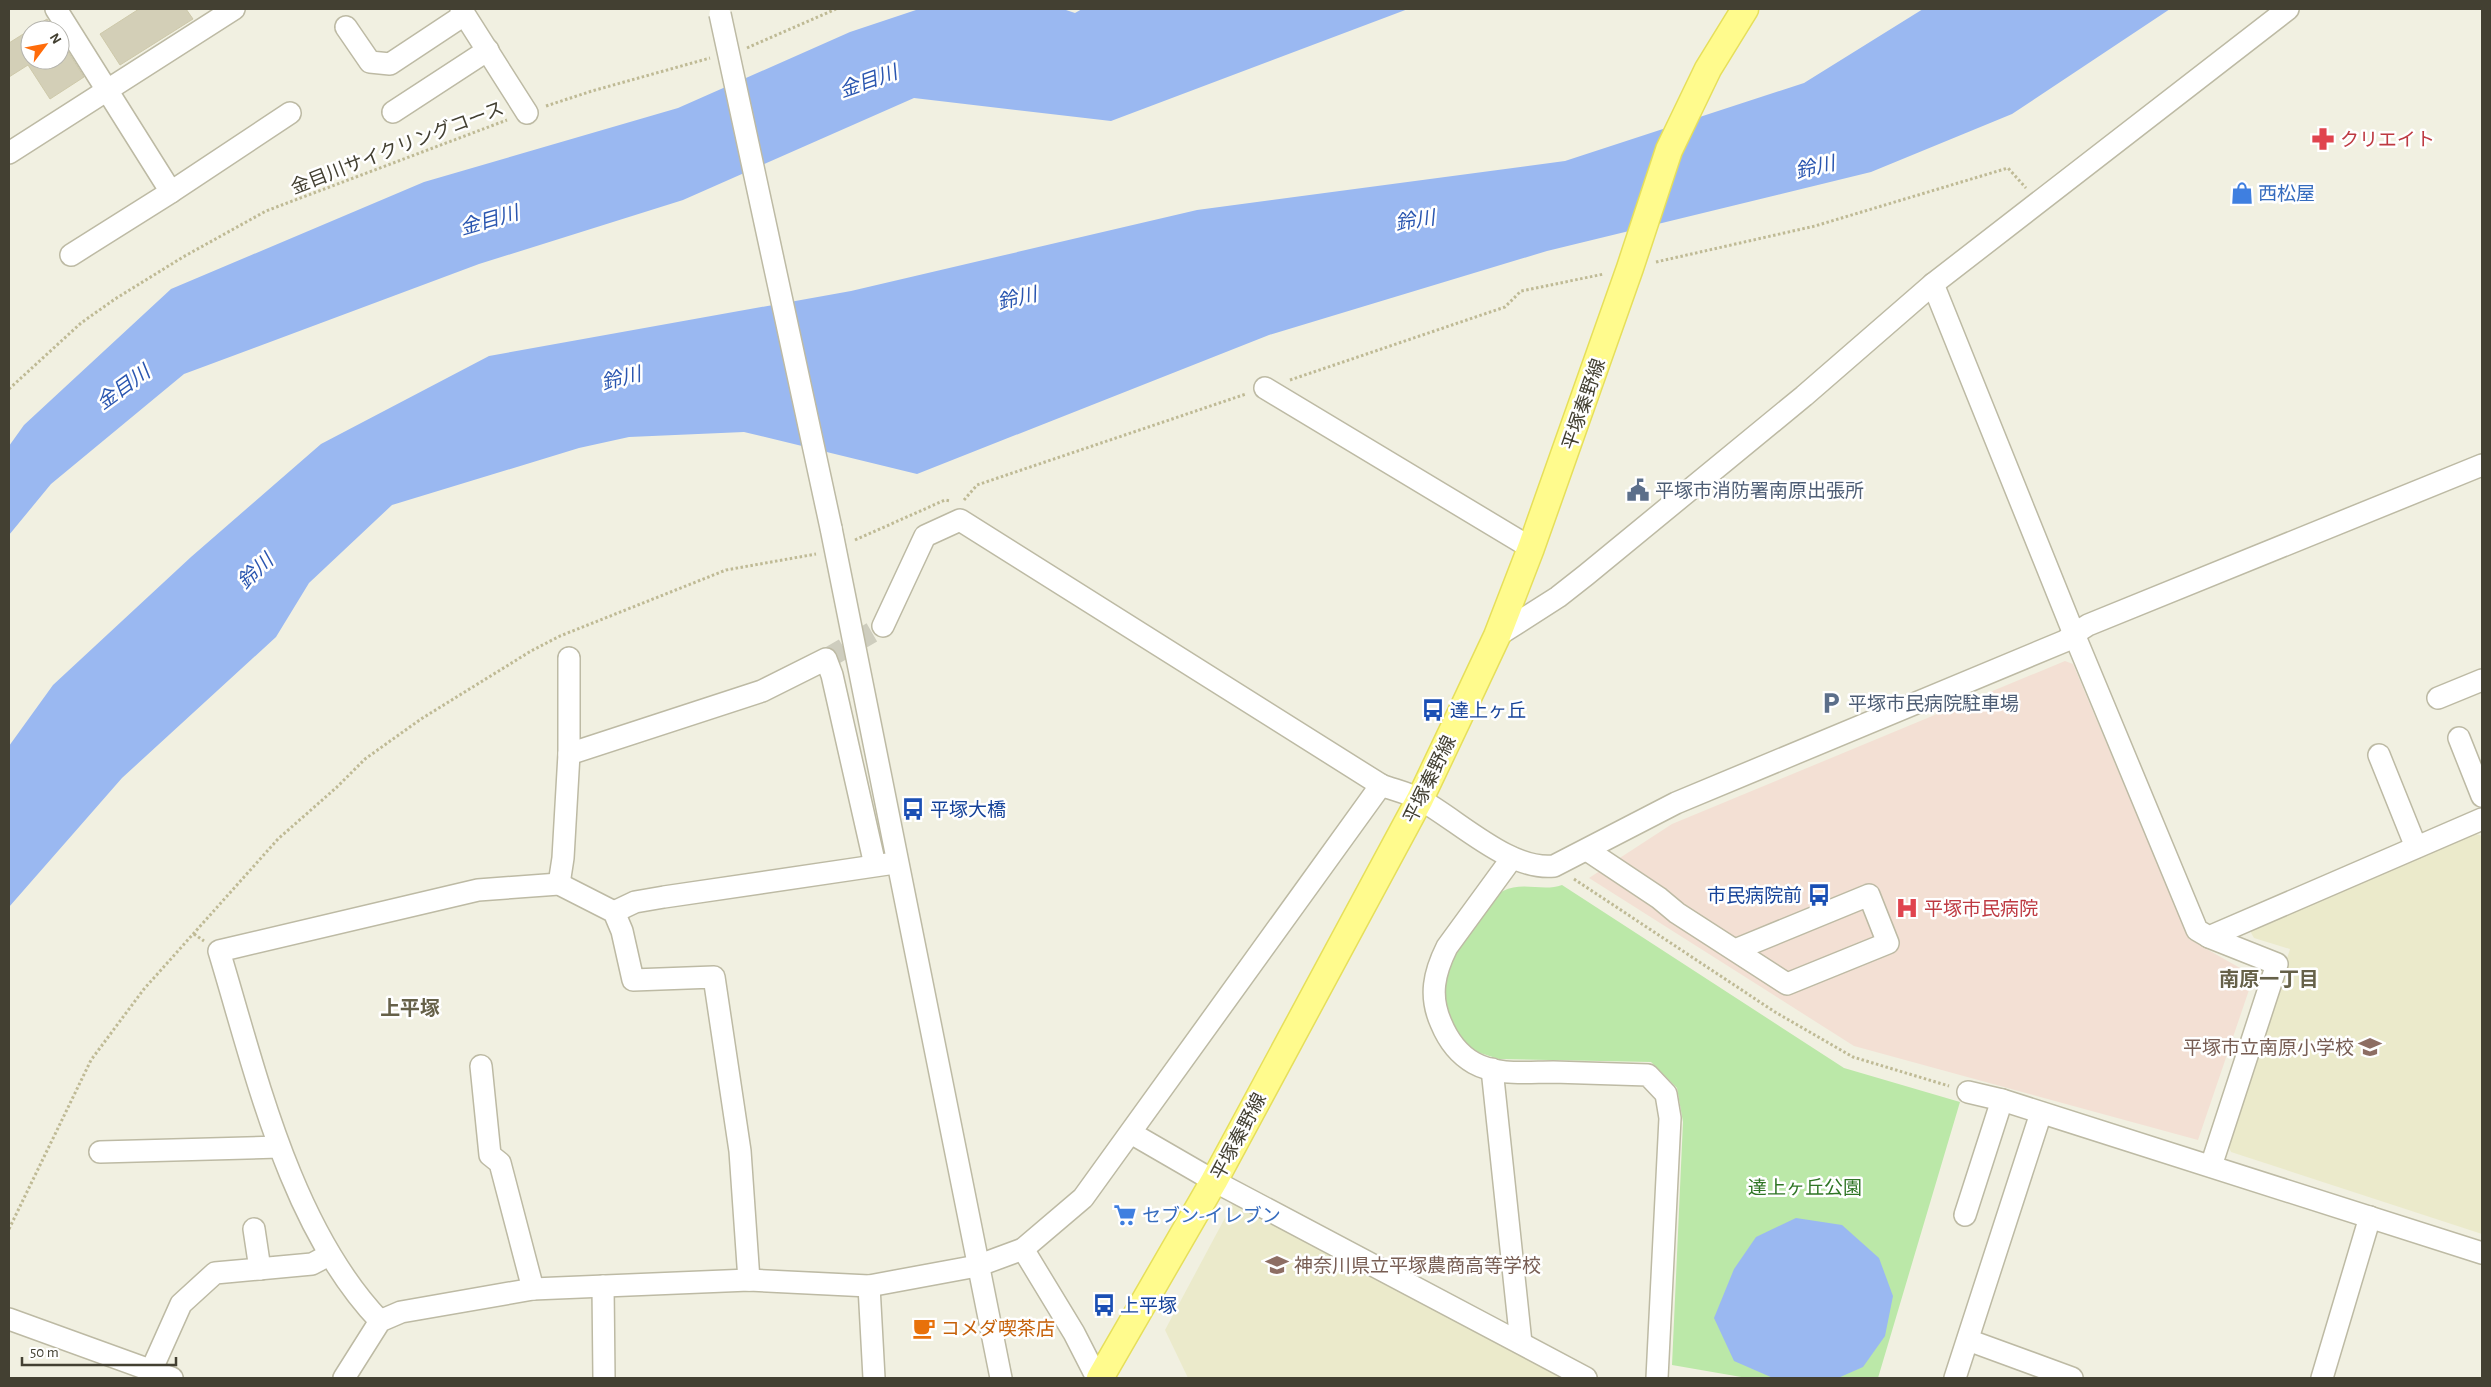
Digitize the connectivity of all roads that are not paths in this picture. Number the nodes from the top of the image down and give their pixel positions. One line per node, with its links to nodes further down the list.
1 (56, 9): 9 (street)
2 (234, 9): 9 (street)
3 (1745, 9): 19 (main road, 平塚秦野線)
4 (2288, 9): 16 (street)
5 (463, 12): 7 (street); 8 (street)
6 (720, 12): 37 (street, bridge)
7 (346, 27)
8 (488, 50): 10 (street); 12 (street)
9 (108, 90): 13 (street); 14 (street)
10 (393, 112)
11 (290, 113): 14 (street)
12 (526, 113)
13 (9, 153)
14 (171, 192): 15 (street)
15 (71, 255)
16 (1933, 284): 21 (street); 22 (street)
17 (1265, 388): 19 (street)
18 (2482, 464): 21 (street)
19 (1532, 548): 22 (main road, 平塚秦野線)
20 (883, 626): 29 (street)
21 (2074, 634): 34 (street); 40 (street)
22 (1497, 636): 31 (main road, 平塚秦野線)
23 (569, 658): 27 (street)
24 (2482, 680): 25 (street)
25 (2438, 698)
26 (2459, 738): 30 (street)
27 (569, 754): 36 (street); 38 (street)
28 (2379, 755): 33 (street)
29 (1382, 785): 31 (street); 47 (street)
30 (2482, 796)
31 (1420, 799): 35 (street); 51 (main road, 平塚秦野線)
32 (2478, 824): 33 (street)
33 (2416, 847): 40 (street)
34 (1587, 850): 35 (street); 41 (street)
35 (1512, 858): 43 (street)
36 (875, 865): 37 (street); 39 (street)
37 (899, 866): 58 (street)
38 (559, 884): 39 (street); 48 (street)
39 (614, 912): 60 (street)
40 (2209, 937): 50 (street)
41 (1734, 950): 41 (street)
42 (481, 1066): 63 (street)
43 (1492, 1069): 67 (street); 76 (street)
44 (1968, 1092): 45 (street)
45 (2002, 1100): 46 (street); 52 (street)
46 (2041, 1113): 50 (street); 66 (street)
47 (1131, 1133): 51 (street); 55 (street)
48 (279, 1147): 49 (street); 57 (street)
49 (100, 1152)
50 (2211, 1166): 53 (street)
51 (1214, 1181): 67 (street); 74 (main road, 平塚秦野線)
52 (1965, 1215)
53 (2370, 1217): 56 (street); 79 (street)
54 (254, 1229): 59 (street)
55 (1023, 1249): 58 (street); 74 (street)
56 (2482, 1253)
57 (329, 1255): 59 (street); 65 (street)
58 (977, 1266): 62 (street); 73 (street)
59 (260, 1269): 68 (street)
60 (749, 1280): 61 (street); 62 (street)
61 (603, 1286): 63 (street); 71 (street)
62 (868, 1286): 72 (street)
63 (533, 1289): 65 (street)
64 (9, 1319): 68 (street)
65 (380, 1321): 70 (street)
66 (1968, 1340): 77 (street); 78 (street)
67 (1521, 1343): 75 (street)
68 (151, 1370): 69 (street)
69 (172, 1378)
70 (344, 1378)
71 (604, 1378)
72 (874, 1378)
73 (1001, 1378)
74 (1098, 1378)
75 (1586, 1378)
76 (1657, 1378)
77 (1955, 1378)
78 (2072, 1378)
79 (2322, 1378)

